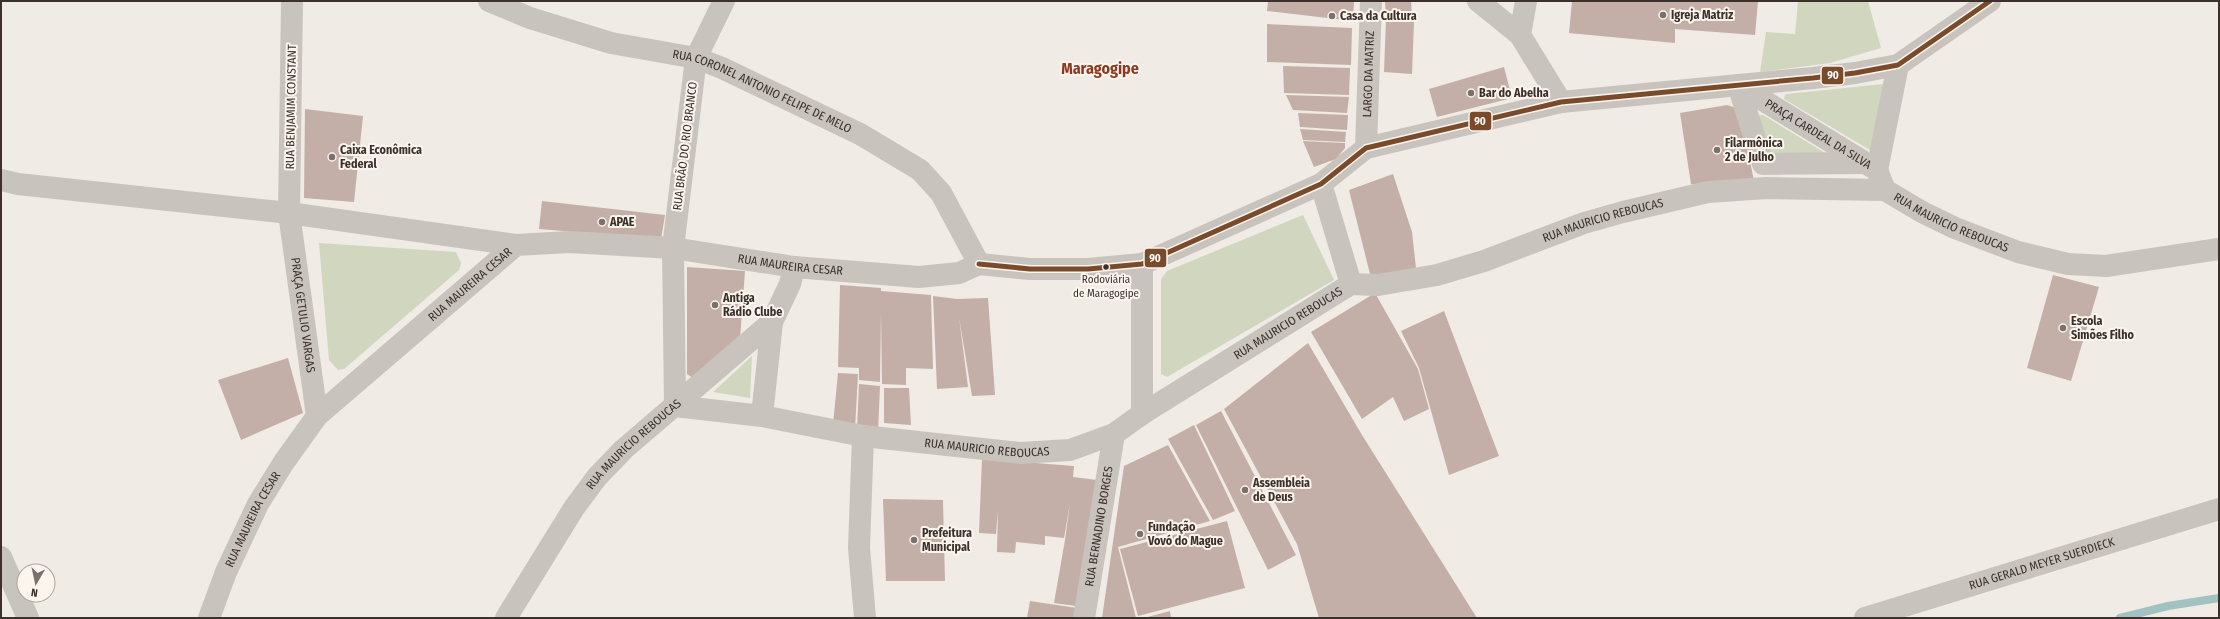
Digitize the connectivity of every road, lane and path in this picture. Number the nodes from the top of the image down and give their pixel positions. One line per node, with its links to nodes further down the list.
1 (292, 1): 17 (street, RUA BENJAMIM CONSTANT)
2 (489, 1): 9 (street, RUA CORONEL ANTONIO FELIPE DE MELO)
3 (724, 1): 9 (street, RUA BRÃO DO RIO BRANCO)
4 (1371, 1): 13 (street, LARGO DA MATRIZ)
5 (1478, 1): 8 (street)
6 (1526, 1): 8 (street)
7 (1990, 1): 10 (street)
8 (1520, 35): 12 (street)
9 (696, 58): 19 (street, RUA BRÃO DO RIO BRANCO); 21 (street, RUA CORONEL ANTONIO FELIPE DE MELO)
10 (1898, 65): 11 (street); 14 (street, PRAÇA CARDEAL DA SILVA)
11 (1738, 85): 12 (street); 14 (street, PRAÇA CARDEAL DA SILVA); 14 (street)
12 (1561, 102): 13 (street)
13 (1366, 148): 16 (street)
14 (1876, 174): 20 (street, RUA MAURICIO REBOUCAS); 24 (street, RUA MAURICIO REBOUCAS)
15 (1, 180): 17 (street)
16 (1321, 184): 22 (street); 24 (street)
17 (289, 213): 18 (street); 28 (street, PRAÇA GETULIO VARGAS)
18 (516, 245): 19 (street, RUA MAUREIRA CESAR); 28 (street, RUA MAUREIRA CESAR)
19 (673, 248): 23 (street, RUA MAUREIRA CESAR); 26 (street, RUA BRÃO DO RIO BRANCO)
20 (2219, 249)
21 (979, 264): 22 (street); 23 (street, RUA MAUREIRA CESAR)
22 (1142, 264): 27 (street)
23 (794, 267): 25 (street)
24 (1351, 284): 27 (street, RUA MAURICIO REBOUCAS)
25 (772, 322): 26 (street); 29 (street)
26 (675, 406): 29 (street, RUA MAURICIO REBOUCAS); 36 (street, RUA MAURICIO REBOUCAS)
27 (1142, 414): 30 (street, RUA MAURICIO REBOUCAS)
28 (318, 416): 35 (street, RUA MAUREIRA CESAR)
29 (762, 416): 31 (street, RUA MAURICIO REBOUCAS)
30 (1114, 434): 31 (street, RUA MAURICIO REBOUCAS); 38 (street, RUA BERNADINO BORGES)
31 (862, 436): 37 (street)
32 (2219, 509): 39 (street, RUA GERALD MEYER SUERDIECK)
33 (1, 558): 34 (street)
34 (28, 618)
35 (209, 618)
36 (506, 618)
37 (865, 618)
38 (1084, 618)
39 (1865, 618)

